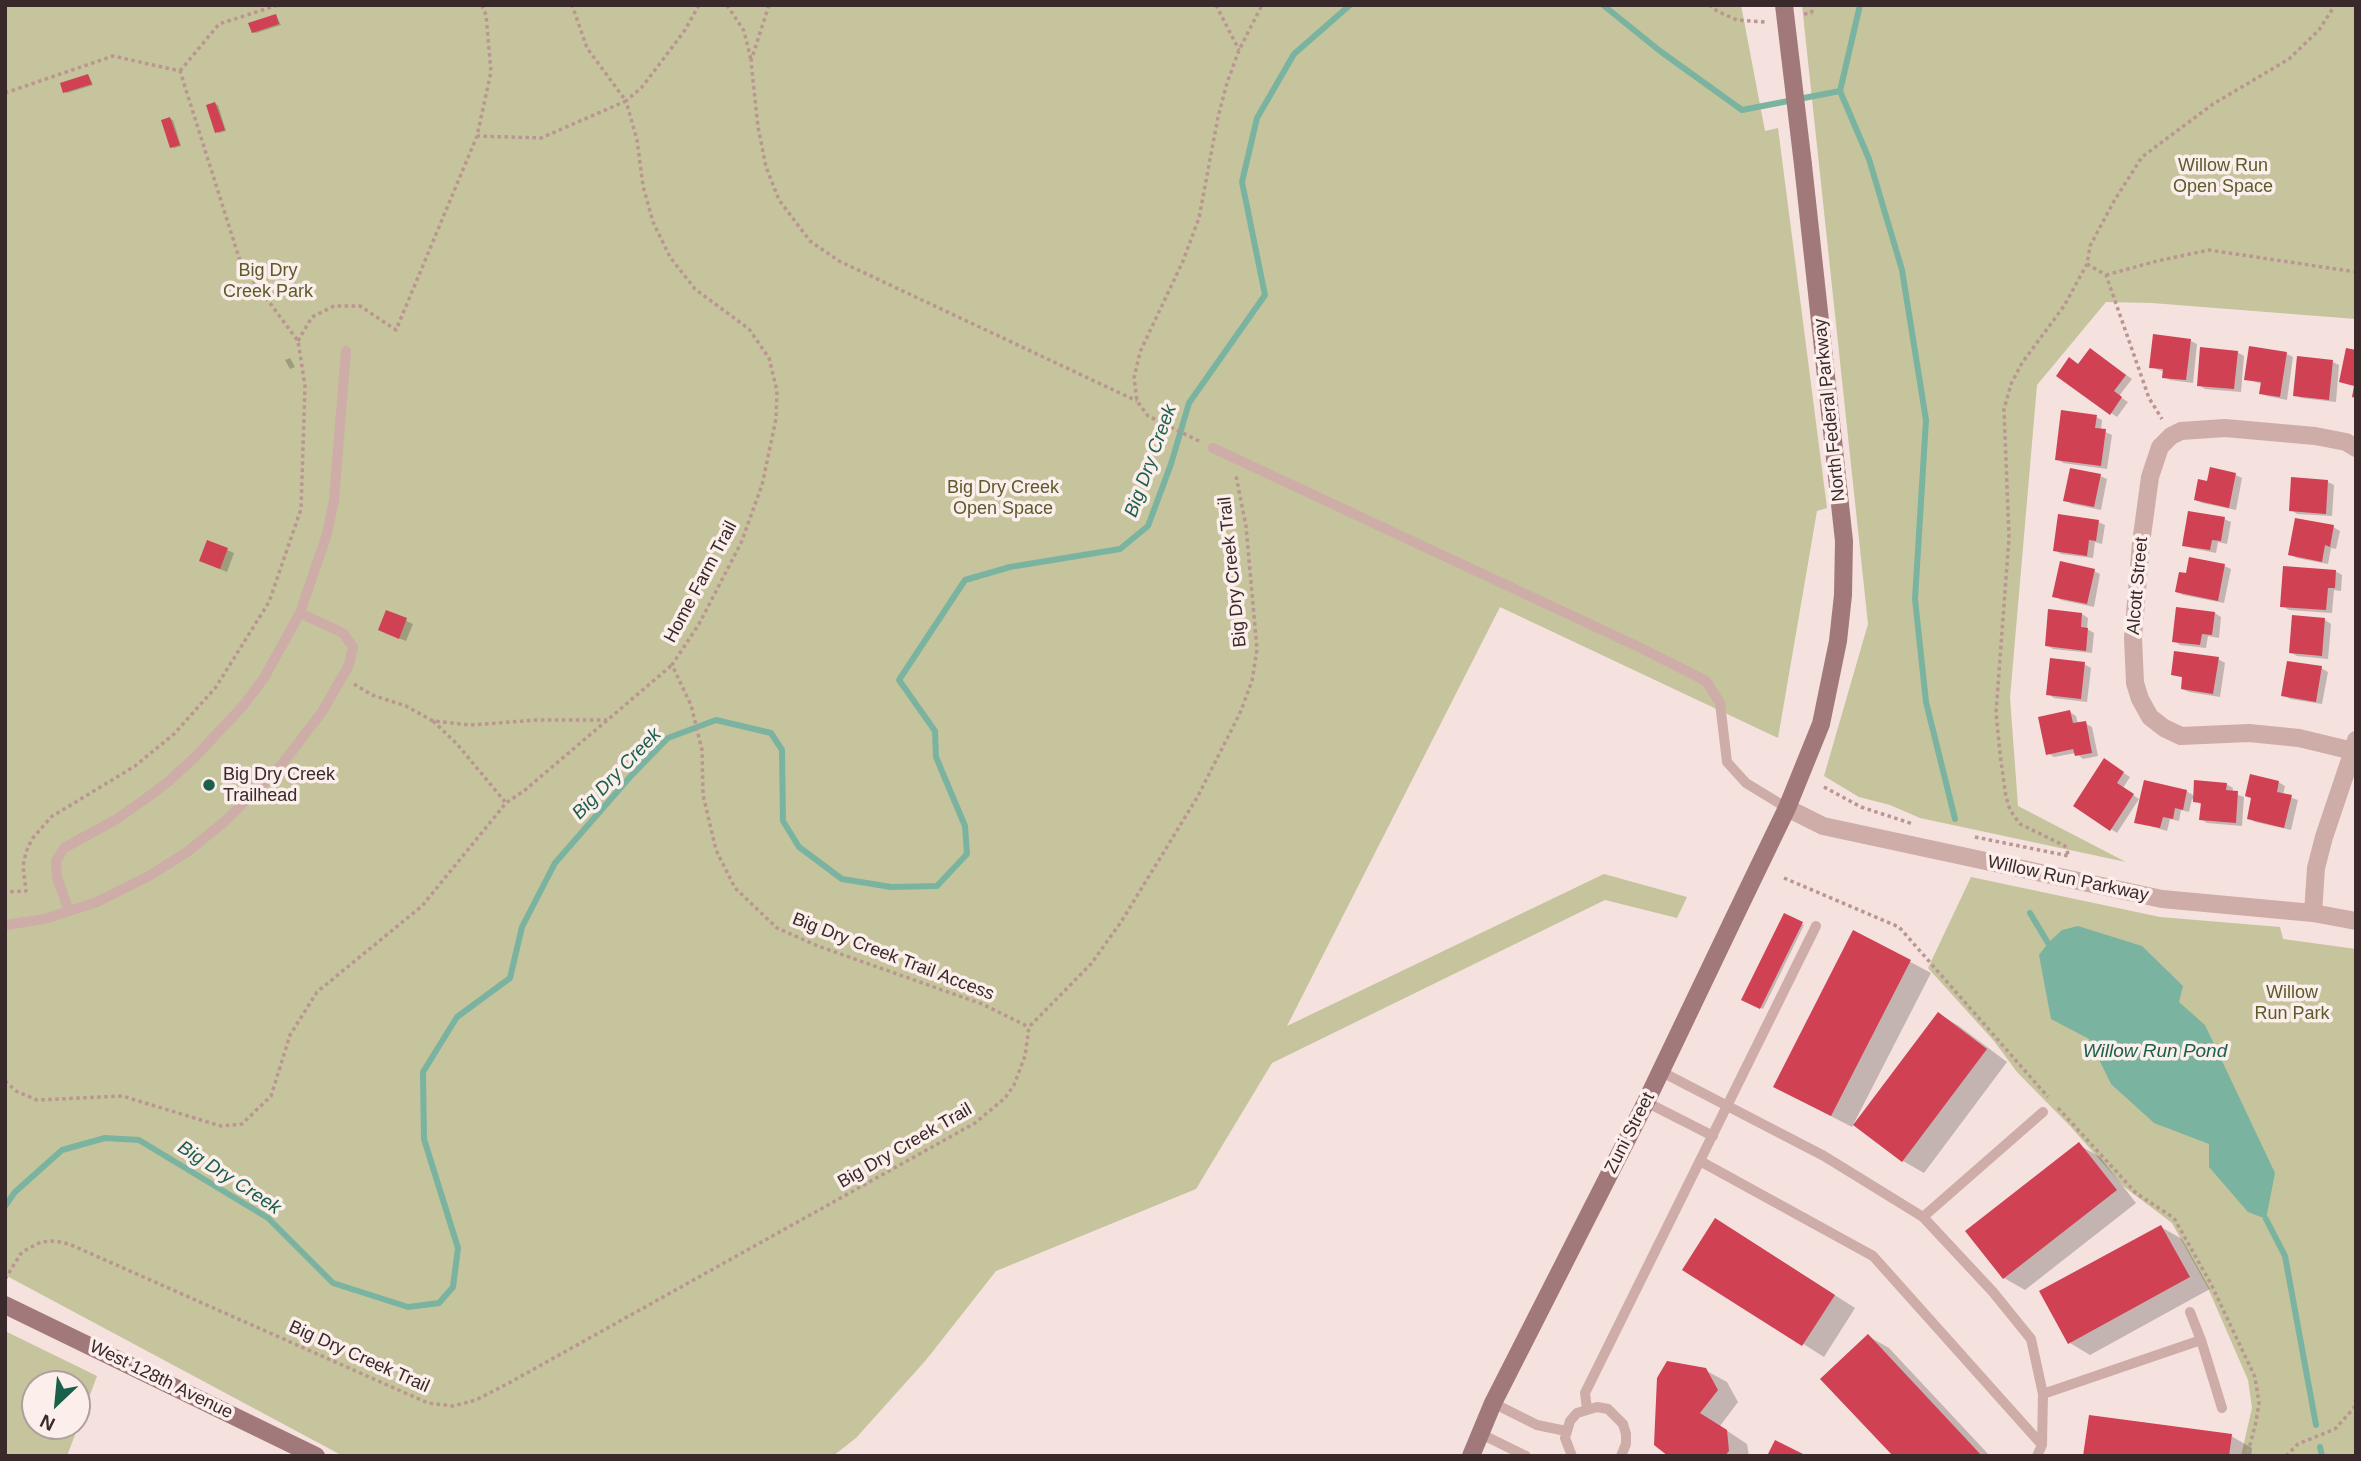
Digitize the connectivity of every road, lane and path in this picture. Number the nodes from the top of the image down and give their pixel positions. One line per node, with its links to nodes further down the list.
1 (278, 5): 16 (path)
2 (482, 5): 19 (path)
3 (572, 5): 18 (path, Home Farm Trail)
4 (699, 5): 18 (path)
5 (727, 5): 15 (path)
6 (769, 5): 15 (path)
7 (1216, 5): 14 (path)
8 (1262, 5): 14 (path)
9 (1709, 5): 13 (path)
10 (1815, 5): 12 (path)
11 (2335, 5): 20 (path)
12 (1791, 10): 38 (main road, North Federal Parkway, bridge)
13 (1773, 20)
14 (1239, 50): 25 (path)
15 (751, 61): 25 (path, Big Dry Creek Trail)
16 (180, 71): 17 (path); 23 (path)
17 (5, 93)
18 (626, 101): 19 (path); 30 (path, Home Farm Trail)
19 (477, 136): 23 (path)
20 (2087, 264): 22 (path); 40 (path)
21 (2356, 272): 22 (path)
22 (2106, 275): 26 (path)
23 (298, 341): 42 (path)
24 (346, 351): 29 (lane)
25 (1137, 401): 27 (path, Big Dry Creek Trail)
26 (2171, 436): 28 (street); 34 (street, Alcott Street)
27 (1213, 448): 38 (lane); 48 (path, Big Dry Creek Trail)
28 (2356, 448)
29 (300, 613): 31 (lane); 43 (lane)
30 (672, 665): 32 (path); 35 (path, Home Farm Trail)
31 (342, 677): 33 (path); 43 (lane)
32 (609, 720): 33 (path); 37 (path)
33 (433, 721): 37 (path)
34 (2354, 746): 44 (street, Alcott Street)
35 (702, 750): 48 (path, Big Dry Creek Trail Access)
36 (1824, 787): 39 (path)
37 (506, 803): 50 (path)
38 (1787, 808): 44 (street, Willow Run Parkway); 49 (main road, Zuni Street)
39 (1920, 826)
40 (1975, 837)
41 (1784, 878): 51 (path)
42 (5, 892)
43 (69, 911): 46 (lane)
44 (2313, 913): 45 (street, Willow Run Parkway)
45 (2356, 921)
46 (5, 925)
47 (1816, 926): 53 (lane)
48 (1029, 1027): 59 (path, Big Dry Creek Trail)
49 (1660, 1071): 52 (main road, Zuni Street); 53 (lane)
50 (5, 1080)
51 (2048, 1097)
52 (1646, 1102): 56 (lane); 65 (main road, Zuni Street)
53 (1728, 1106): 56 (lane); 58 (lane)
54 (2057, 1107): 76 (path)
55 (2043, 1112): 58 (lane)
56 (1713, 1136): 57 (lane)
57 (1700, 1161): 67 (lane); 70 (lane)
58 (1923, 1217): 63 (lane)
59 (5, 1279)
60 (7, 1305): 72 (main road, West 128th Avenue)
61 (2190, 1312): 62 (lane)
62 (2201, 1340): 63 (lane); 66 (lane)
63 (2043, 1394): 70 (lane)
64 (2356, 1397): 77 (path)
65 (1493, 1403): 68 (lane); 69 (main road, Zuni Street)
66 (2222, 1408)
67 (1587, 1409): 68 (lane); 75 (lane)
68 (1566, 1431): 71 (lane)
69 (1481, 1434): 73 (main road, Zuni Street); 74 (lane)
70 (2040, 1450)
71 (1567, 1455)
72 (316, 1456)
73 (1471, 1456)
74 (1526, 1456)
75 (1621, 1456)
76 (2247, 1456)
77 (2286, 1456)

